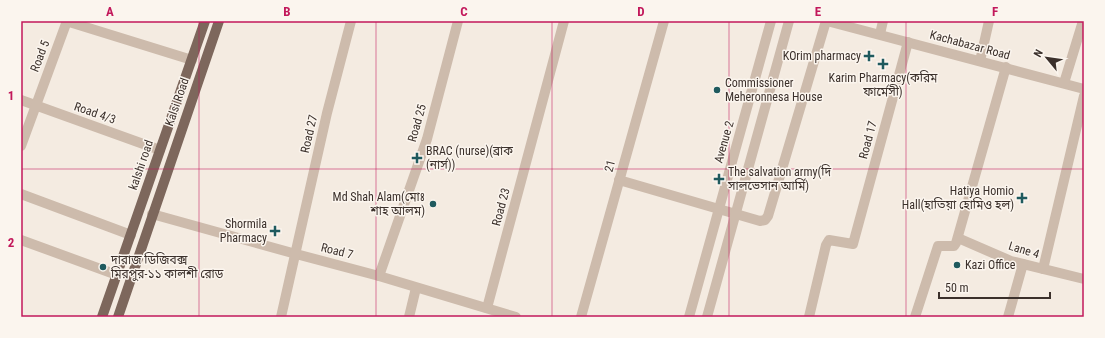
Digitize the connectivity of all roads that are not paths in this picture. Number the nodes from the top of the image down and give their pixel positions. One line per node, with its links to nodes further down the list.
1 (67, 21): 16 (street); 23 (street, Road 5)
2 (205, 21): 16 (main road, kalshi road)
3 (219, 21): 29 (main road, Kalsi Road)
4 (351, 21): 34 (street, Road 27)
5 (458, 21): 38 (street, Road 25)
6 (564, 21): 41 (street, Road 23)
7 (664, 21): 26 (street, 21)
8 (771, 21): 28 (street, Avenue 2)
9 (789, 21): 30 (street)
10 (826, 21): 14 (street, Kachabazar Road); 30 (street)
11 (883, 21): 14 (street)
12 (989, 21): 17 (street)
13 (1083, 21): 19 (street)
14 (880, 34): 15 (street, Kachabazar Road)
15 (908, 42): 17 (street, Kachabazar Road); 50 (street, Road 17)
16 (192, 60): 25 (main road, kalshi road)
17 (980, 61): 18 (street, Kachabazar Road)
18 (1006, 67): 19 (street, Kachabazar Road); 32 (street)
19 (1064, 83): 20 (street, Kachabazar Road)
20 (1084, 88)
21 (1084, 96): 36 (street)
22 (21, 100): 23 (street, Road 4/3)
23 (35, 106): 24 (street, Road 5); 25 (street, Road 4/3)
24 (21, 146)
25 (160, 150): 31 (main road, kalshi road)
26 (619, 180): 28 (street); 47 (street, 21)
27 (21, 194): 31 (street)
28 (718, 209): 30 (street); 48 (street, Avenue 2)
29 (152, 214): 34 (street, Road 7); 43 (main road, Kalsi Road)
30 (735, 214): 49 (street)
31 (131, 235): 37 (main road, kalshi road)
32 (958, 238): 35 (street, Lane 4); 51 (street)
33 (21, 240): 37 (street)
34 (296, 254): 38 (street, Road 7); 44 (street, Road 27)
35 (1023, 264): 36 (street, Lane 4); 52 (street)
36 (1043, 269): 39 (street, Lane 4)
37 (117, 275): 42 (main road, kalshi road)
38 (379, 276): 40 (street, Road 7)
39 (1084, 279)
40 (416, 288): 41 (street, Road 7); 45 (street)
41 (487, 308): 46 (street, Road 7)
42 (102, 317)
43 (118, 317)
44 (281, 317)
45 (409, 317)
46 (516, 317)
47 (580, 317)
48 (689, 317)
49 (707, 317)
50 (809, 317)
51 (915, 317)
52 (1008, 317)

